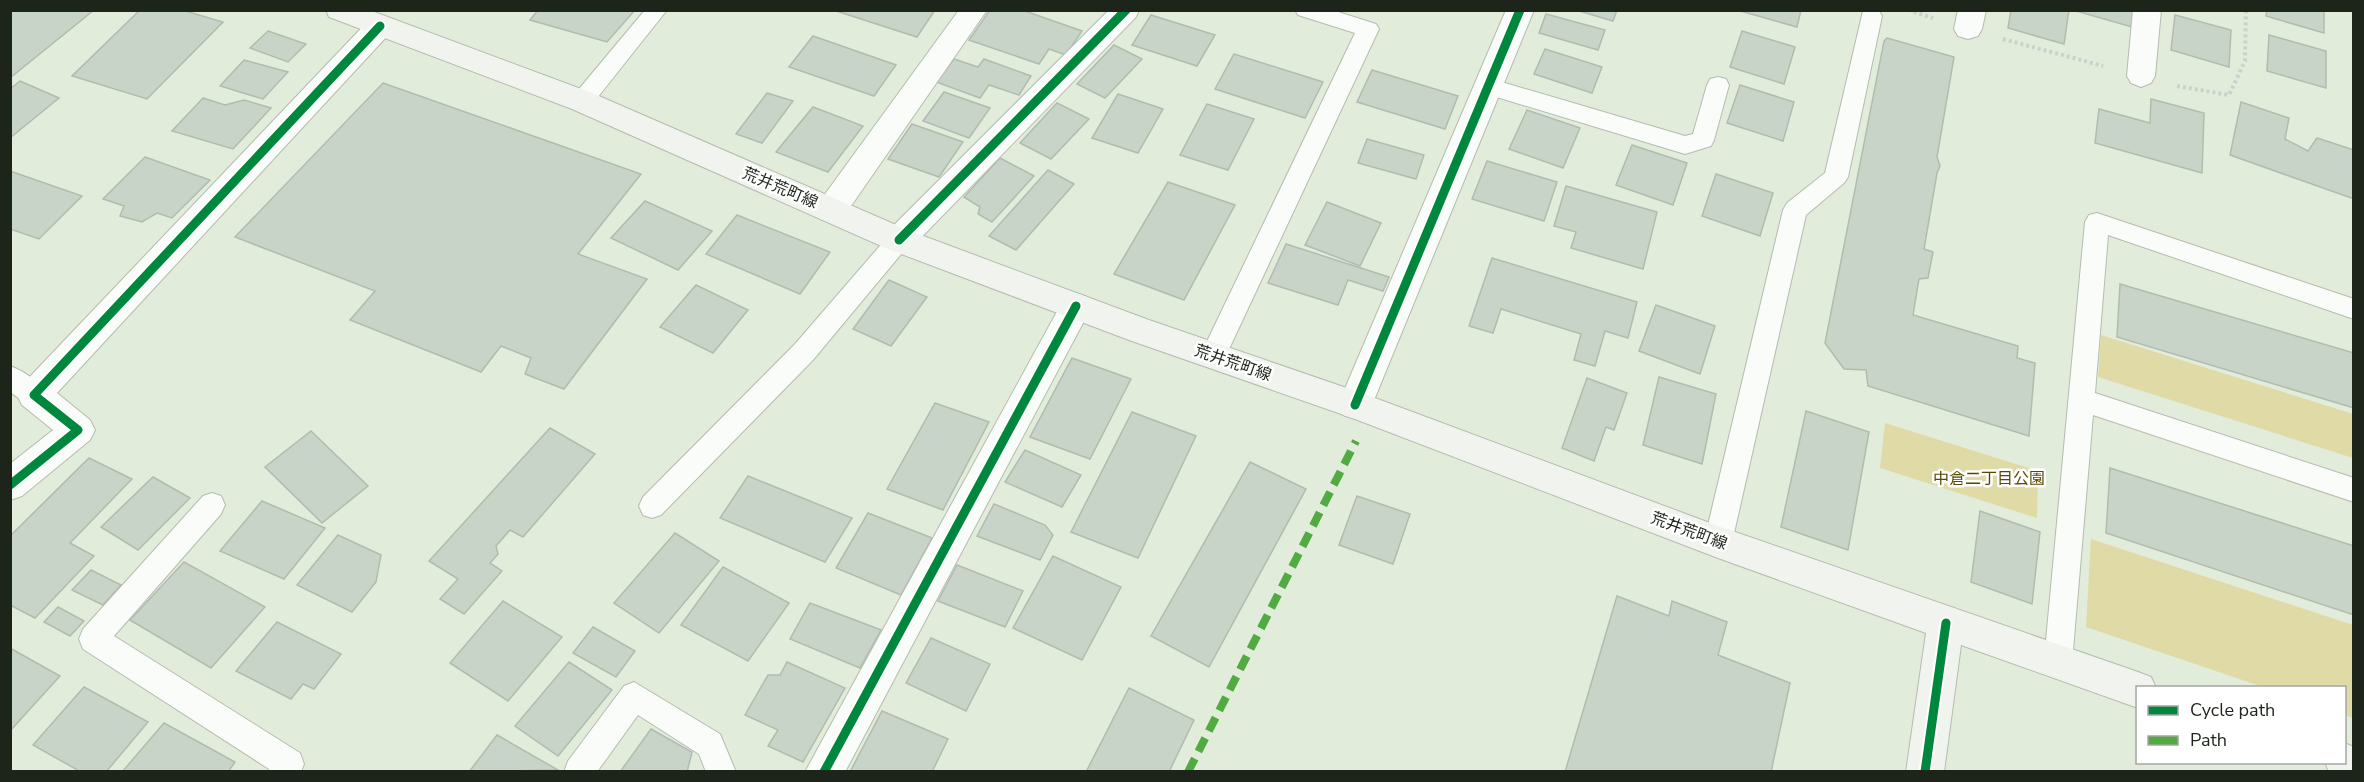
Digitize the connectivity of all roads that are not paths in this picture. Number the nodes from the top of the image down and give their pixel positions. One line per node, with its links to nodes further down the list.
1 (339, 10): 9 (main road, 荒井荒町線)
2 (657, 10): 13 (lane)
3 (974, 10): 14 (street)
4 (1126, 10): 15 (street)
5 (1305, 10): 18 (lane)
6 (1520, 10): 12 (street)
7 (2147, 10): 10 (street)
8 (1871, 16): 26 (lane)
9 (380, 26): 13 (main road, 荒井荒町線); 19 (street)
10 (2141, 76)
11 (1718, 85): 12 (lane)
12 (1488, 86): 21 (street)
13 (582, 101): 14 (main road, 荒井荒町線)
14 (831, 210): 15 (main road, 荒井荒町線)
15 (899, 240): 16 (main road, 荒井荒町線); 25 (lane)
16 (1076, 306): 18 (main road, 荒井荒町線); 33 (street)
17 (2354, 309): 20 (lane)
18 (1213, 356): 21 (main road, 荒井荒町線)
19 (22, 386): 22 (street)
20 (2081, 400): 23 (lane); 28 (lane)
21 (1354, 405): 26 (main road, 荒井荒町線)
22 (10, 485)
23 (2354, 490)
24 (212, 505): 30 (lane)
25 (652, 506)
26 (1718, 542): 27 (main road, 荒井荒町線)
27 (1946, 623): 28 (main road, 荒井荒町線); 34 (main road)
28 (2058, 663): 29 (main road, 荒井荒町線)
29 (2136, 689)
30 (283, 771)
31 (579, 771): 32 (lane)
32 (720, 771)
33 (824, 771)
34 (1925, 771)

